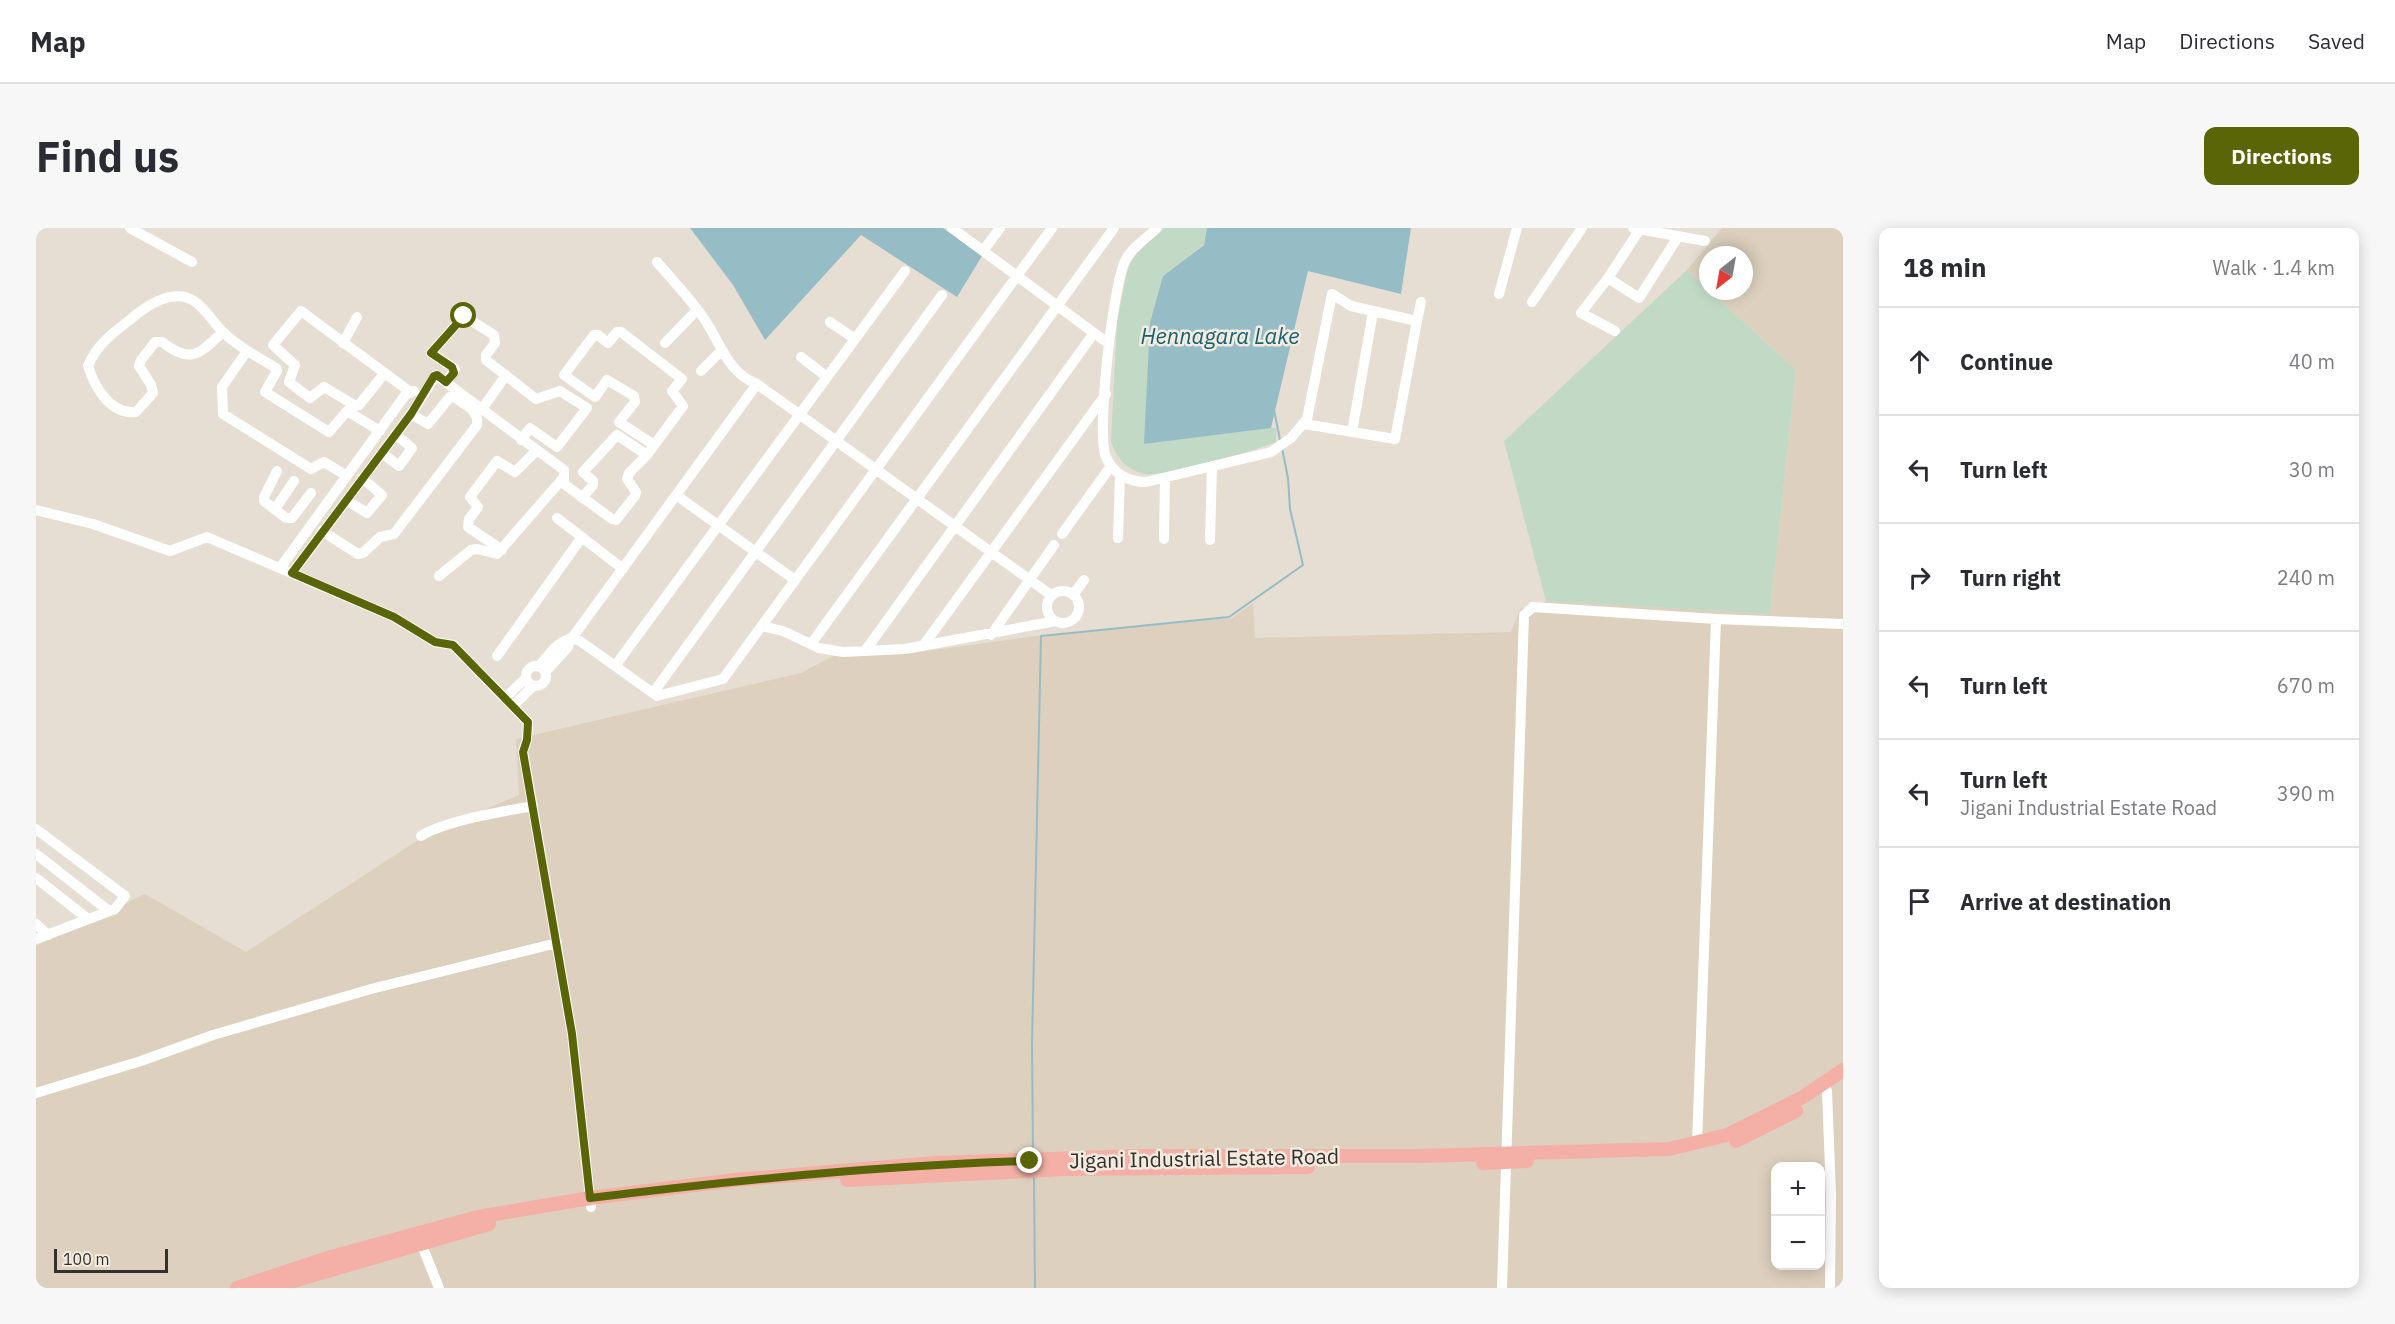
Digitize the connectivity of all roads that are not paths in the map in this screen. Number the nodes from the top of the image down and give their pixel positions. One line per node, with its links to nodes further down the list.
1 (130, 228): 13 (street)
2 (952, 228): 12 (street)
3 (1000, 228): 12 (street)
4 (1052, 228): 16 (street)
5 (1114, 228): 22 (street)
6 (1517, 228): 18 (street)
7 (1582, 228): 21 (street)
8 (1637, 229): 10 (street); 17 (street)
9 (1150, 230): 34 (street)
10 (1678, 237): 11 (street); 17 (street)
11 (1705, 241)
12 (983, 251): 16 (street)
13 (192, 262)
14 (657, 262): 23 (street)
15 (905, 271): 31 (street)
16 (1017, 276): 22 (street); 65 (street)
17 (1608, 278): 28 (street)
18 (1499, 294)
19 (942, 295): 57 (street)
20 (1421, 302): 26 (street)
21 (1532, 302)
22 (1057, 306): 30 (street); 107 (street)
23 (697, 310): 33 (street); 35 (street)
24 (1373, 312): 26 (street); 52 (street); 54 (street)
25 (357, 317): 32 (street)
26 (1417, 321): 54 (street)
27 (830, 322): 31 (street)
28 (1615, 330)
29 (223, 332): 29 (street); 36 (street)
30 (1094, 333): 34 (street); 81 (street)
31 (855, 339): 41 (street)
32 (343, 343): 39 (street); 39 (street)
33 (665, 343)
34 (1109, 344): 45 (street)
35 (722, 350): 38 (street); 43 (street)
36 (247, 351): 53 (street); 69 (street)
37 (801, 357): 41 (street)
38 (701, 371)
39 (384, 374): 44 (street)
40 (506, 375): 42 (street); 48 (street); 49 (street)
41 (827, 376): 51 (street)
42 (446, 382): 46 (street); 49 (street)
43 (757, 384): 51 (street); 73 (street)
44 (409, 392): 46 (street); 53 (street)
45 (1106, 393): 63 (street); 91 (street)
46 (421, 397): 50 (street)
47 (595, 397): 48 (street); 58 (street); 58 (street)
48 (587, 408): 56 (street)
49 (482, 409): 56 (street)
50 (411, 414): 55 (street); 82 (street)
51 (799, 414): 57 (street); 80 (street)
52 (1304, 424): 54 (street); 64 (street)
53 (380, 430): 62 (street)
54 (1353, 432)
55 (395, 434): 60 (street); 60 (street)
56 (521, 440): 59 (street)
57 (836, 441): 65 (street); 90 (street)
58 (654, 445): 61 (street)
59 (537, 450): 70 (street); 89 (street)
60 (382, 453): 67 (street)
61 (647, 455): 74 (street); 74 (street)
62 (357, 462): 67 (street); 69 (street)
63 (1111, 466): 68 (street); 83 (street)
64 (1212, 466): 71 (street); 87 (street)
65 (876, 469): 81 (street); 97 (street)
66 (277, 471): 76 (street)
67 (366, 474): 75 (street); 75 (street)
68 (1120, 475): 71 (street); 85 (street)
69 (347, 476): 78 (street)
70 (564, 477): 74 (street); 89 (street)
71 (1166, 478): 86 (street)
72 (294, 481): 76 (street)
73 (676, 495): 80 (street); 93 (street)
74 (582, 498)
75 (346, 500): 82 (street)
76 (275, 509): 78 (street)
77 (36, 510): 92 (street)
78 (321, 512): 82 (street)
79 (557, 518): 84 (street)
80 (718, 525): 90 (street); 111 (street)
81 (955, 526): 91 (street); 109 (street)
82 (316, 532): 92 (street); 94 (street)
83 (1062, 534)
84 (582, 537): 93 (street); 110 (street)
85 (1118, 538)
86 (1164, 539)
87 (1210, 540)
88 (1054, 545): 96 (street)
89 (502, 550): 95 (street)
90 (756, 552): 97 (street); 114 (street)
91 (991, 552): 96 (street); 108 (street)
92 (280, 568): 94 (street)
93 (623, 569): 106 (street)
94 (292, 573): 115 (street)
95 (439, 576)
96 (1030, 579): 100 (street); 105 (street)
97 (795, 580): 104 (street)
98 (1084, 580): 99 (street)
99 (1073, 594): 100 (street); 102 (street)
100 (1052, 595): 102 (street)
101 (1716, 619): 103 (street); 131 (street); 132 (street)
102 (1056, 621): 105 (street)
103 (1843, 624)
104 (762, 626): 107 (street); 114 (street)
105 (991, 634): 108 (street)
106 (571, 638): 111 (street); 112 (street)
107 (811, 644): 109 (street)
108 (923, 646): 109 (street)
109 (865, 651)
110 (497, 656)
111 (615, 666): 114 (street)
112 (542, 668): 113 (street); 113 (street)
113 (530, 682): 115 (street)
114 (653, 693)
115 (509, 702): 116 (street)
116 (533, 806): 118 (street); 126 (street)
117 (36, 829): 121 (street)
118 (421, 836)
119 (36, 854): 121 (street)
120 (36, 878): 122 (street)
121 (112, 910): 122 (street)
122 (88, 919): 124 (street)
123 (36, 924): 124 (street)
124 (48, 935): 125 (street)
125 (36, 939)
126 (557, 943): 130 (street); 133 (street)
127 (1843, 1071): 131 (main road, Jigani Industrial Estate Road)
128 (1843, 1081): 129 (main road, Jigani Industrial Estate Road)
129 (1827, 1091): 132 (main road, Jigani Industrial Estate Road); 139 (street)
130 (36, 1093)
131 (1697, 1144): 132 (main road, Jigani Industrial Estate Road)
132 (1507, 1158): 133 (main road, Jigani Industrial Estate Road); 138 (street)
133 (591, 1202): 134 (main road, Jigani Industrial Estate Road)
134 (419, 1238): 135 (main road, Jigani Industrial Estate Road); 136 (main road, Jigani Industrial Estate Road); 137 (street)
135 (237, 1288)
136 (269, 1288)
137 (439, 1288)
138 (1502, 1288)
139 (1830, 1288)

